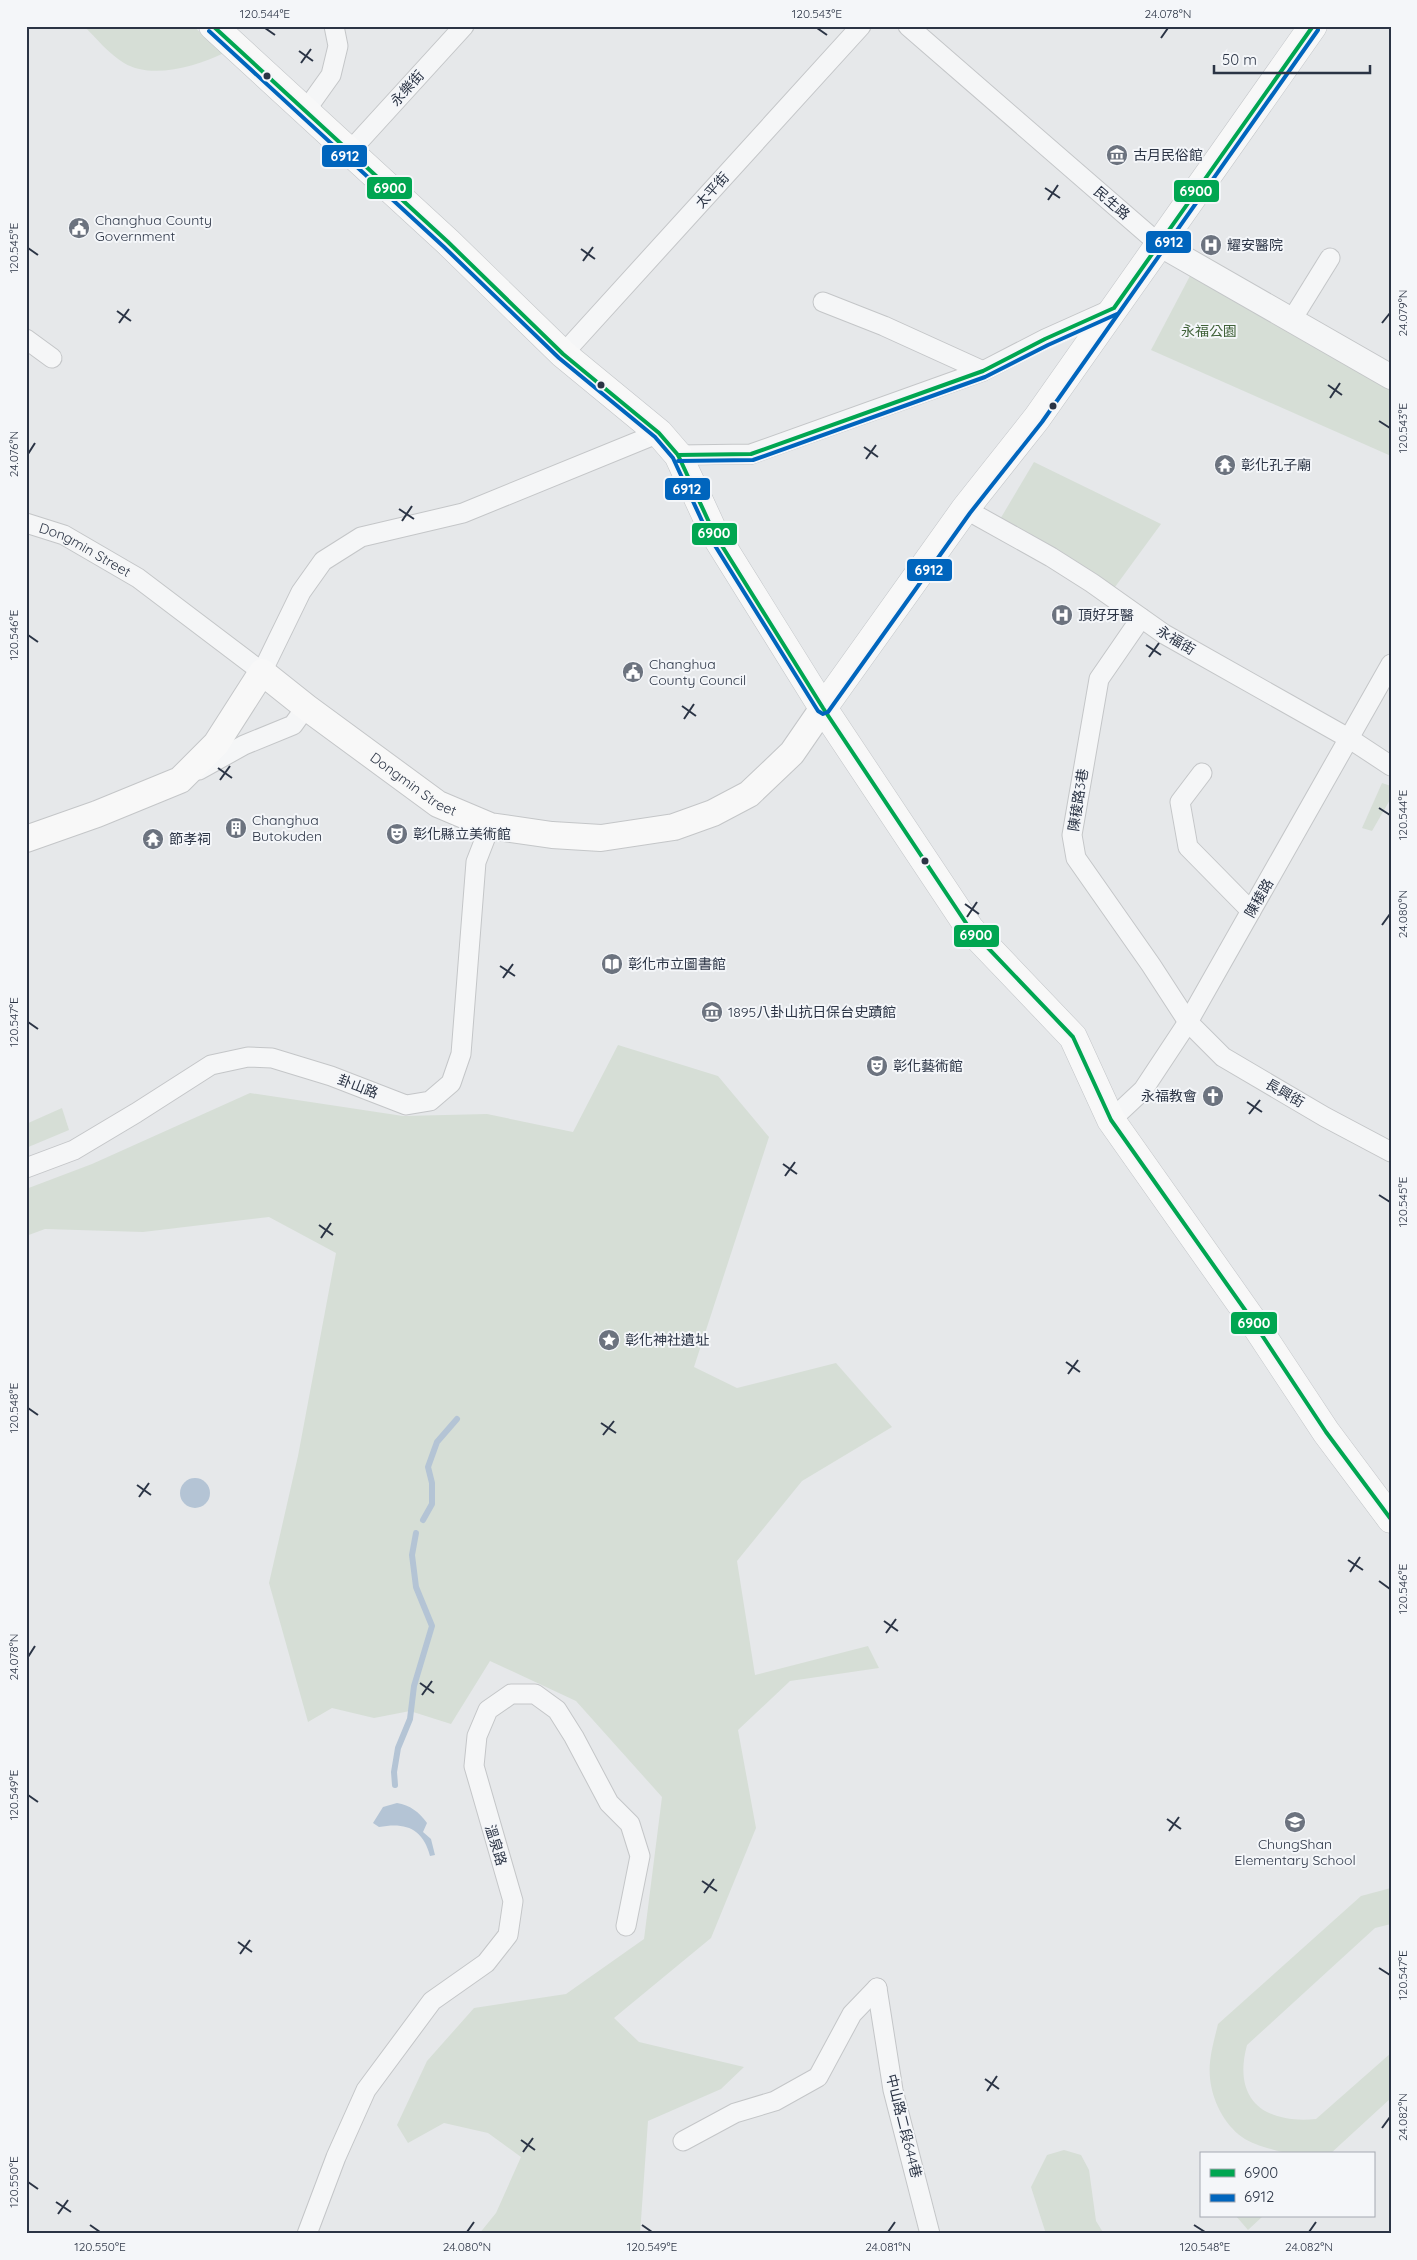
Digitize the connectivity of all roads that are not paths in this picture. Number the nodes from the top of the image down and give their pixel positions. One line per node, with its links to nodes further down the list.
1 (213, 26): 7 (main road)
2 (334, 26): 7 (street)
3 (464, 26): 8 (street, 永樂街)
4 (861, 26): 15 (street, 太平街)
5 (908, 26): 9 (street, 民生路)
6 (1313, 26): 9 (main road)
7 (306, 110): 8 (main road)
8 (350, 151): 15 (main road)
9 (1159, 244): 12 (main road); 13 (street, 民生路)
10 (1330, 258): 13 (street)
11 (823, 302): 17 (street)
12 (1114, 308): 17 (street); 21 (main road)
13 (1291, 321): 18 (street, 民生路)
14 (26, 339): 16 (street)
15 (563, 354): 19 (main road)
16 (52, 358)
17 (983, 371): 20 (street)
18 (1391, 377)
19 (659, 433): 20 (main road); 25 (street)
20 (678, 455): 27 (main road)
21 (965, 508): 23 (street, 永福街); 27 (main road)
22 (26, 523): 25 (street, Dongmin Street)
23 (1141, 618): 28 (street, 永福街); 35 (street, 陳稜路3巷)
24 (1391, 664): 28 (street, 陳稜路)
25 (262, 672): 26 (main road, Dongmin Street); 31 (main road)
26 (306, 707): 31 (street); 32 (main road, Dongmin Street)
27 (823, 708): 32 (main road, Dongmin Street); 36 (main road)
28 (1350, 739): 29 (street, 永福街); 34 (street, 陳稜路)
29 (1391, 766)
30 (1202, 773): 34 (street)
31 (180, 780): 33 (main road)
32 (490, 826): 38 (street, 卦山路)
33 (26, 839)
34 (1251, 911): 35 (street, 陳稜路)
35 (1188, 1022): 36 (street, 陳稜路); 37 (street, 長興街)
36 (1111, 1120): 39 (main road)
37 (1391, 1152)
38 (26, 1168)
39 (1390, 1518)
40 (626, 1926): 42 (street, 溫泉路)
41 (683, 2141): 43 (street, 中山路二段644巷)
42 (307, 2234)
43 (930, 2234)

